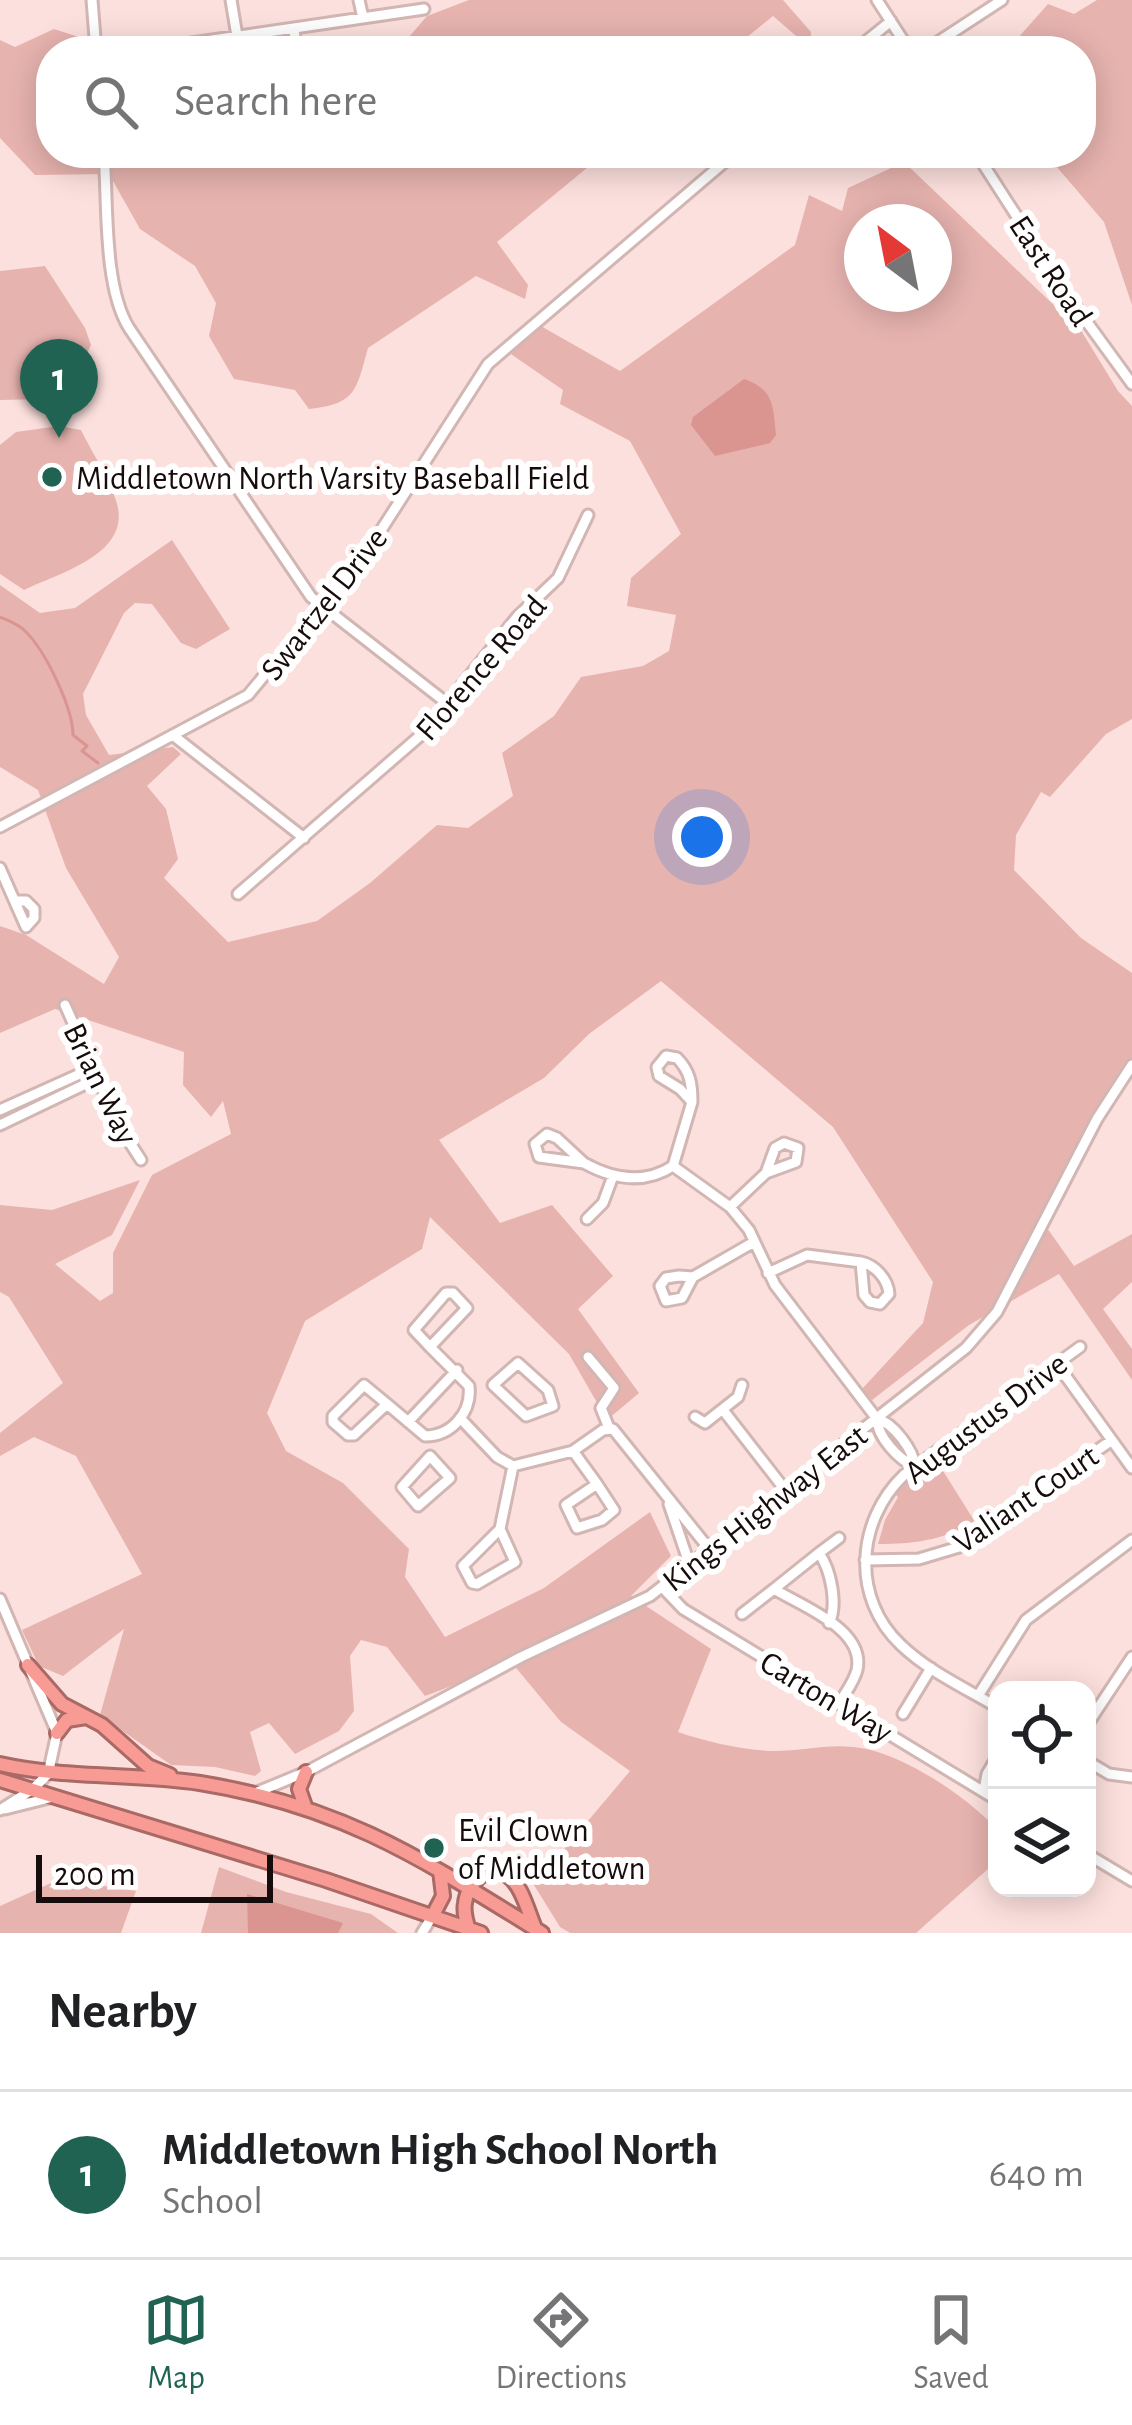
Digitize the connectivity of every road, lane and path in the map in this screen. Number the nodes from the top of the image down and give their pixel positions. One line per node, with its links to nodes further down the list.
1 (92, 0): 10 (street)
2 (231, 0): 11 (street)
3 (359, 0): 7 (street)
4 (878, 0): 8 (street)
5 (1002, 0): 15 (street)
6 (424, 10): 7 (street)
7 (363, 19): 9 (street)
8 (891, 21): 13 (street); 14 (street)
9 (294, 28): 11 (street); 12 (street)
10 (95, 36)
11 (237, 36)
12 (295, 36)
13 (872, 36)
14 (900, 36)
15 (947, 36)
16 (105, 168): 21 (street)
17 (717, 168): 21 (street, Swartzel Drive)
18 (986, 168): 19 (street, East Road)
19 (1132, 384)
20 (588, 515): 22 (street, Florence Road)
21 (322, 606): 22 (street); 23 (street, Swartzel Drive)
22 (448, 704): 25 (street, Florence Road)
23 (174, 736): 24 (street, Swartzel Drive); 25 (street)
24 (0, 827)
25 (304, 838): 27 (street, Florence Road)
26 (0, 868): 28 (street)
27 (238, 894)
28 (15, 901)
29 (65, 1005): 31 (street, Brian Way)
30 (1132, 1065): 59 (street, Kings Highway East)
31 (95, 1073): 32 (street); 36 (street, Brian Way)
32 (36, 1099): 34 (street); 35 (street)
33 (692, 1102): 33 (street); 38 (street)
34 (0, 1110)
35 (0, 1125)
36 (140, 1160)
37 (584, 1162): 37 (street); 40 (street)
38 (673, 1166): 40 (street); 41 (street)
39 (766, 1173): 41 (street)
40 (613, 1176): 42 (street)
41 (730, 1207): 43 (street)
42 (587, 1219)
43 (754, 1242): 45 (street); 46 (street)
44 (860, 1262): 44 (street); 45 (street)
45 (769, 1273): 59 (street)
46 (693, 1277)
47 (430, 1347): 47 (street); 51 (street)
48 (1080, 1347): 50 (street, Augustus Drive)
49 (588, 1357): 61 (street)
50 (1057, 1364): 63 (street); 67 (street, Augustus Drive)
51 (457, 1370): 54 (street); 60 (street)
52 (493, 1384): 52 (street); 54 (street)
53 (742, 1385): 56 (street)
54 (471, 1395): 58 (street)
55 (387, 1404): 55 (street); 60 (street)
56 (723, 1410): 57 (street); 70 (street)
57 (694, 1417)
58 (460, 1418): 62 (street); 66 (street)
59 (878, 1419): 67 (street); 70 (street, Kings Highway East)
60 (408, 1422): 62 (street)
61 (608, 1428): 64 (street); 71 (street)
62 (431, 1436): 65 (street)
63 (1112, 1440): 68 (street); 77 (street, Valiant Court)
64 (573, 1451): 66 (street); 69 (street)
65 (430, 1456): 65 (street)
66 (513, 1466): 72 (street)
67 (915, 1466): 77 (street, Augustus Drive)
68 (1132, 1468)
69 (597, 1484): 69 (street)
70 (787, 1492): 75 (street, Kings Highway East)
71 (667, 1499): 75 (street); 78 (street)
72 (500, 1529): 72 (street)
73 (839, 1538): 76 (street)
74 (1132, 1540): 87 (street)
75 (710, 1550): 78 (street, Kings Highway East)
76 (819, 1553): 80 (street); 83 (street)
77 (865, 1560): 86 (street)
78 (691, 1565): 79 (street, Kings Highway East)
79 (662, 1587): 89 (street, Carton Way); 96 (street, Kings Highway East)
80 (774, 1589): 82 (street); 83 (street)
81 (0, 1599): 85 (street)
82 (742, 1614)
83 (829, 1623): 89 (street)
84 (1132, 1657): 90 (street)
85 (28, 1665): 92 (highway); 93 (street)
86 (931, 1668): 87 (street); 91 (street)
87 (978, 1696): 88 (street)
88 (988, 1702)
89 (839, 1704): 104 (street, Carton Way)
90 (1096, 1711)
91 (903, 1714)
92 (87, 1717): 93 (highway); 101 (highway)
93 (57, 1733): 98 (street)
94 (0, 1764): 98 (highway)
95 (1096, 1766): 99 (street)
96 (306, 1772): 105 (street, Kings Highway East); 108 (highway)
97 (988, 1772): 104 (street)
98 (48, 1774): 101 (highway); 103 (street)
99 (1132, 1777)
100 (0, 1780): 103 (highway)
101 (194, 1782): 105 (highway)
102 (988, 1787): 104 (street)
103 (33, 1790): 107 (highway); 109 (street)
104 (983, 1791): 106 (street, Carton Way)
105 (255, 1793): 108 (highway)
106 (988, 1794)
107 (58, 1796): 109 (street); 114 (highway)
108 (305, 1806): 111 (highway)
109 (0, 1810)
110 (1096, 1859): 112 (street)
111 (440, 1870): 113 (highway); 114 (highway)
112 (1132, 1881)
113 (471, 1890): 115 (highway); 116 (highway); 116 (highway)
114 (433, 1915): 115 (highway); 117 (street)
115 (473, 1931)
116 (539, 1931)
117 (422, 1933)

